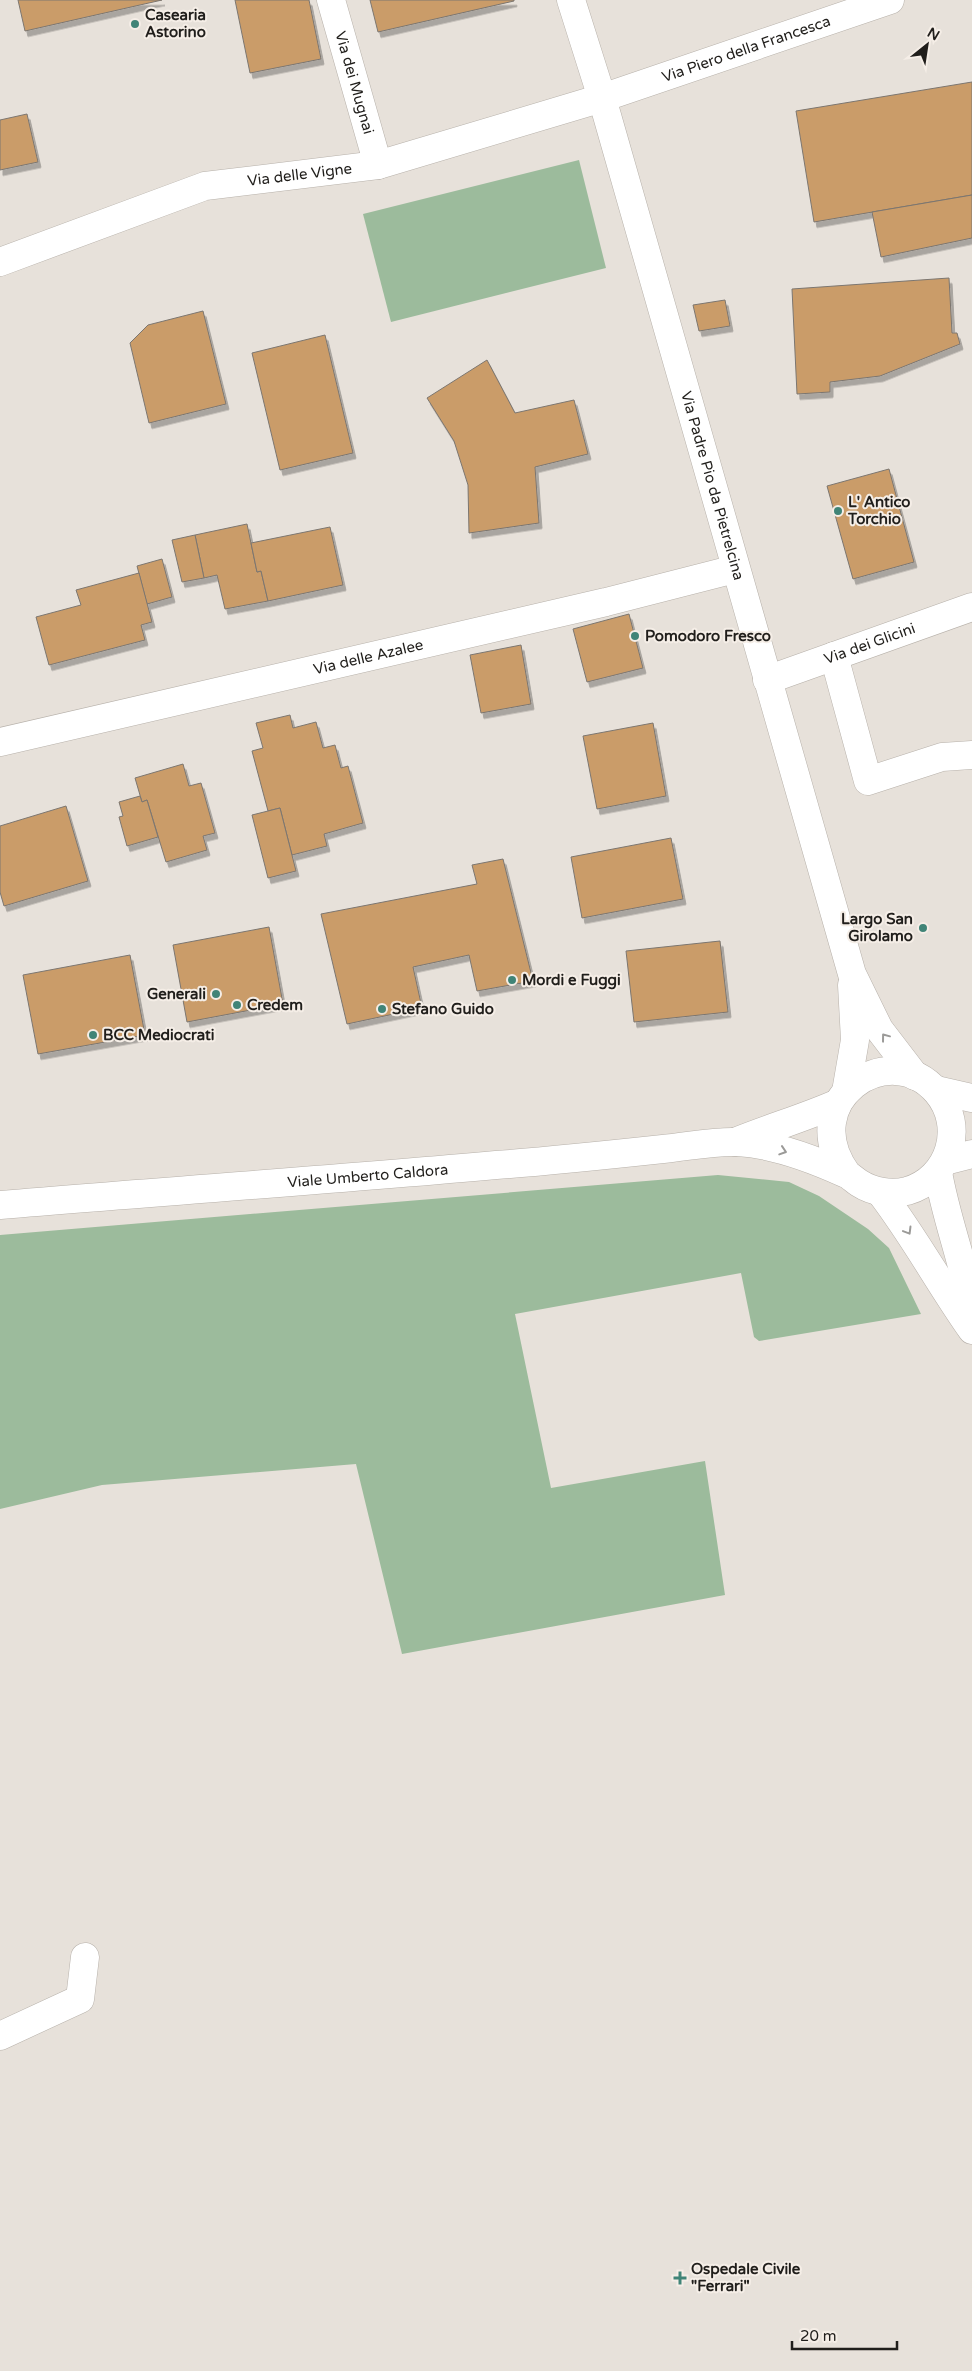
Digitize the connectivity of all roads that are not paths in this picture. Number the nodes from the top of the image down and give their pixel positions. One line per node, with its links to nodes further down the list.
1 (332, 0): 5 (street, Via dei Mugnai)
2 (571, 0): 4 (street, Via Padre Pio da Pietrelcina)
3 (890, 0): 4 (street, Via Piero della Francesca)
4 (602, 98): 5 (street, Via delle Vigne); 7 (street, Via Padre Pio da Pietrelcina)
5 (378, 165): 6 (street, Via delle Vigne)
6 (0, 262)
7 (735, 569): 10 (street, Via Padre Pio da Pietrelcina); 11 (street, Via delle Azalee)
8 (972, 607): 9 (street, Via dei Glicini)
9 (834, 656): 10 (street, Via dei Glicini); 12 (street)
10 (767, 680): 13 (street, Via Padre Pio da Pietrelcina)
11 (0, 742)
12 (972, 754)
13 (852, 974): 14 (street, Via Padre Pio da Pietrelcina, one-way to 13); 15 (street, Via Padre Pio da Pietrelcina)
14 (925, 1083): 15 (street); 16 (street); 19 (street)
15 (842, 1098): 17 (street, Viale Umberto Caldora); 20 (street)
16 (972, 1098)
17 (735, 1142): 20 (street, Viale Umberto Caldora, one-way to 20); 22 (street, Viale Umberto Caldora)
18 (972, 1154): 19 (street)
19 (941, 1167): 21 (street); 23 (street)
20 (847, 1174): 21 (street)
21 (880, 1192): 24 (street, one-way to 24)
22 (0, 1204)
23 (972, 1310)
24 (972, 1330)
25 (85, 1958): 26 (street)
26 (0, 2036)

